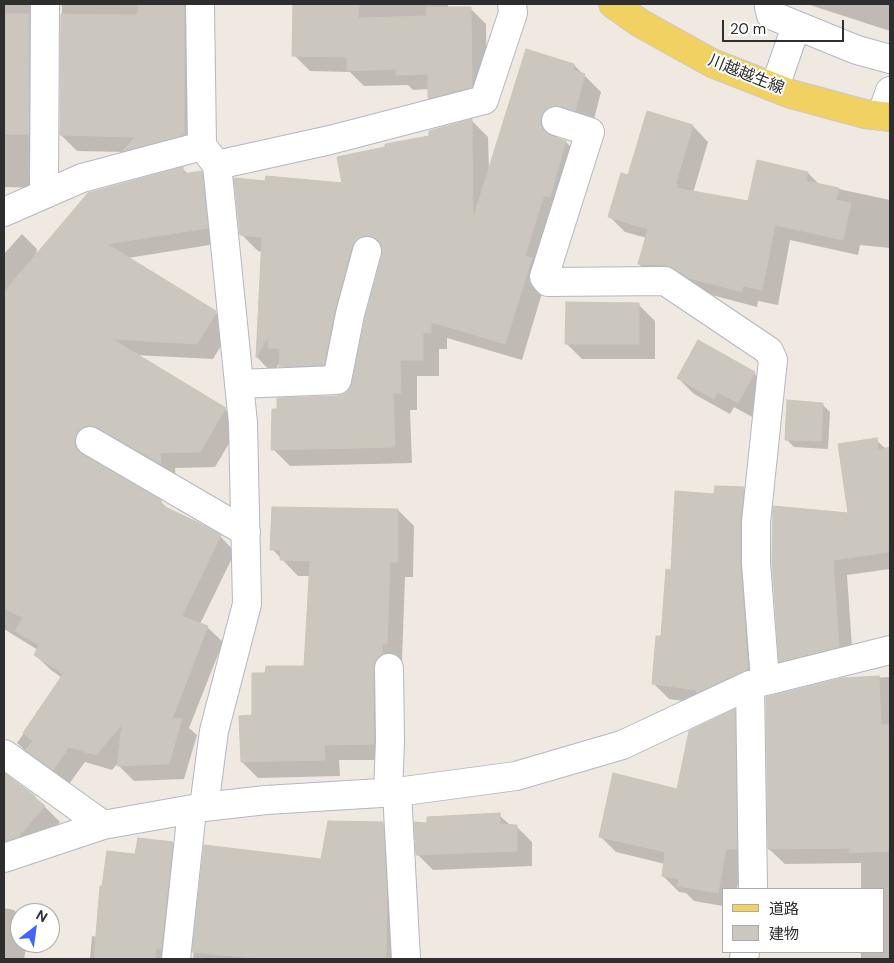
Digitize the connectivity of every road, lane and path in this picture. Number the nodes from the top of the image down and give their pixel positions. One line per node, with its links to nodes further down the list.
1 (45, 4): 13 (street)
2 (200, 4): 12 (street)
3 (512, 4): 12 (street)
4 (613, 4): 8 (main road, 川越越生線)
5 (770, 4): 6 (street)
6 (796, 26): 7 (street); 8 (street)
7 (890, 59)
8 (774, 87): 10 (main road, 川越越生線)
9 (890, 91): 10 (street)
10 (885, 117)
11 (556, 121): 21 (street)
12 (210, 156): 13 (street); 16 (street)
13 (44, 193): 14 (street)
14 (4, 212)
15 (367, 251): 16 (street)
16 (239, 384): 18 (street)
17 (90, 441): 18 (street)
18 (246, 532): 24 (street)
19 (890, 650): 21 (street)
20 (390, 668): 23 (street)
21 (758, 682): 23 (street); 27 (street)
22 (4, 754): 25 (street)
23 (393, 792): 24 (street); 29 (street)
24 (198, 809): 25 (street); 28 (street)
25 (103, 826): 26 (street)
26 (4, 858)
27 (753, 888)
28 (176, 959)
29 (406, 959)

